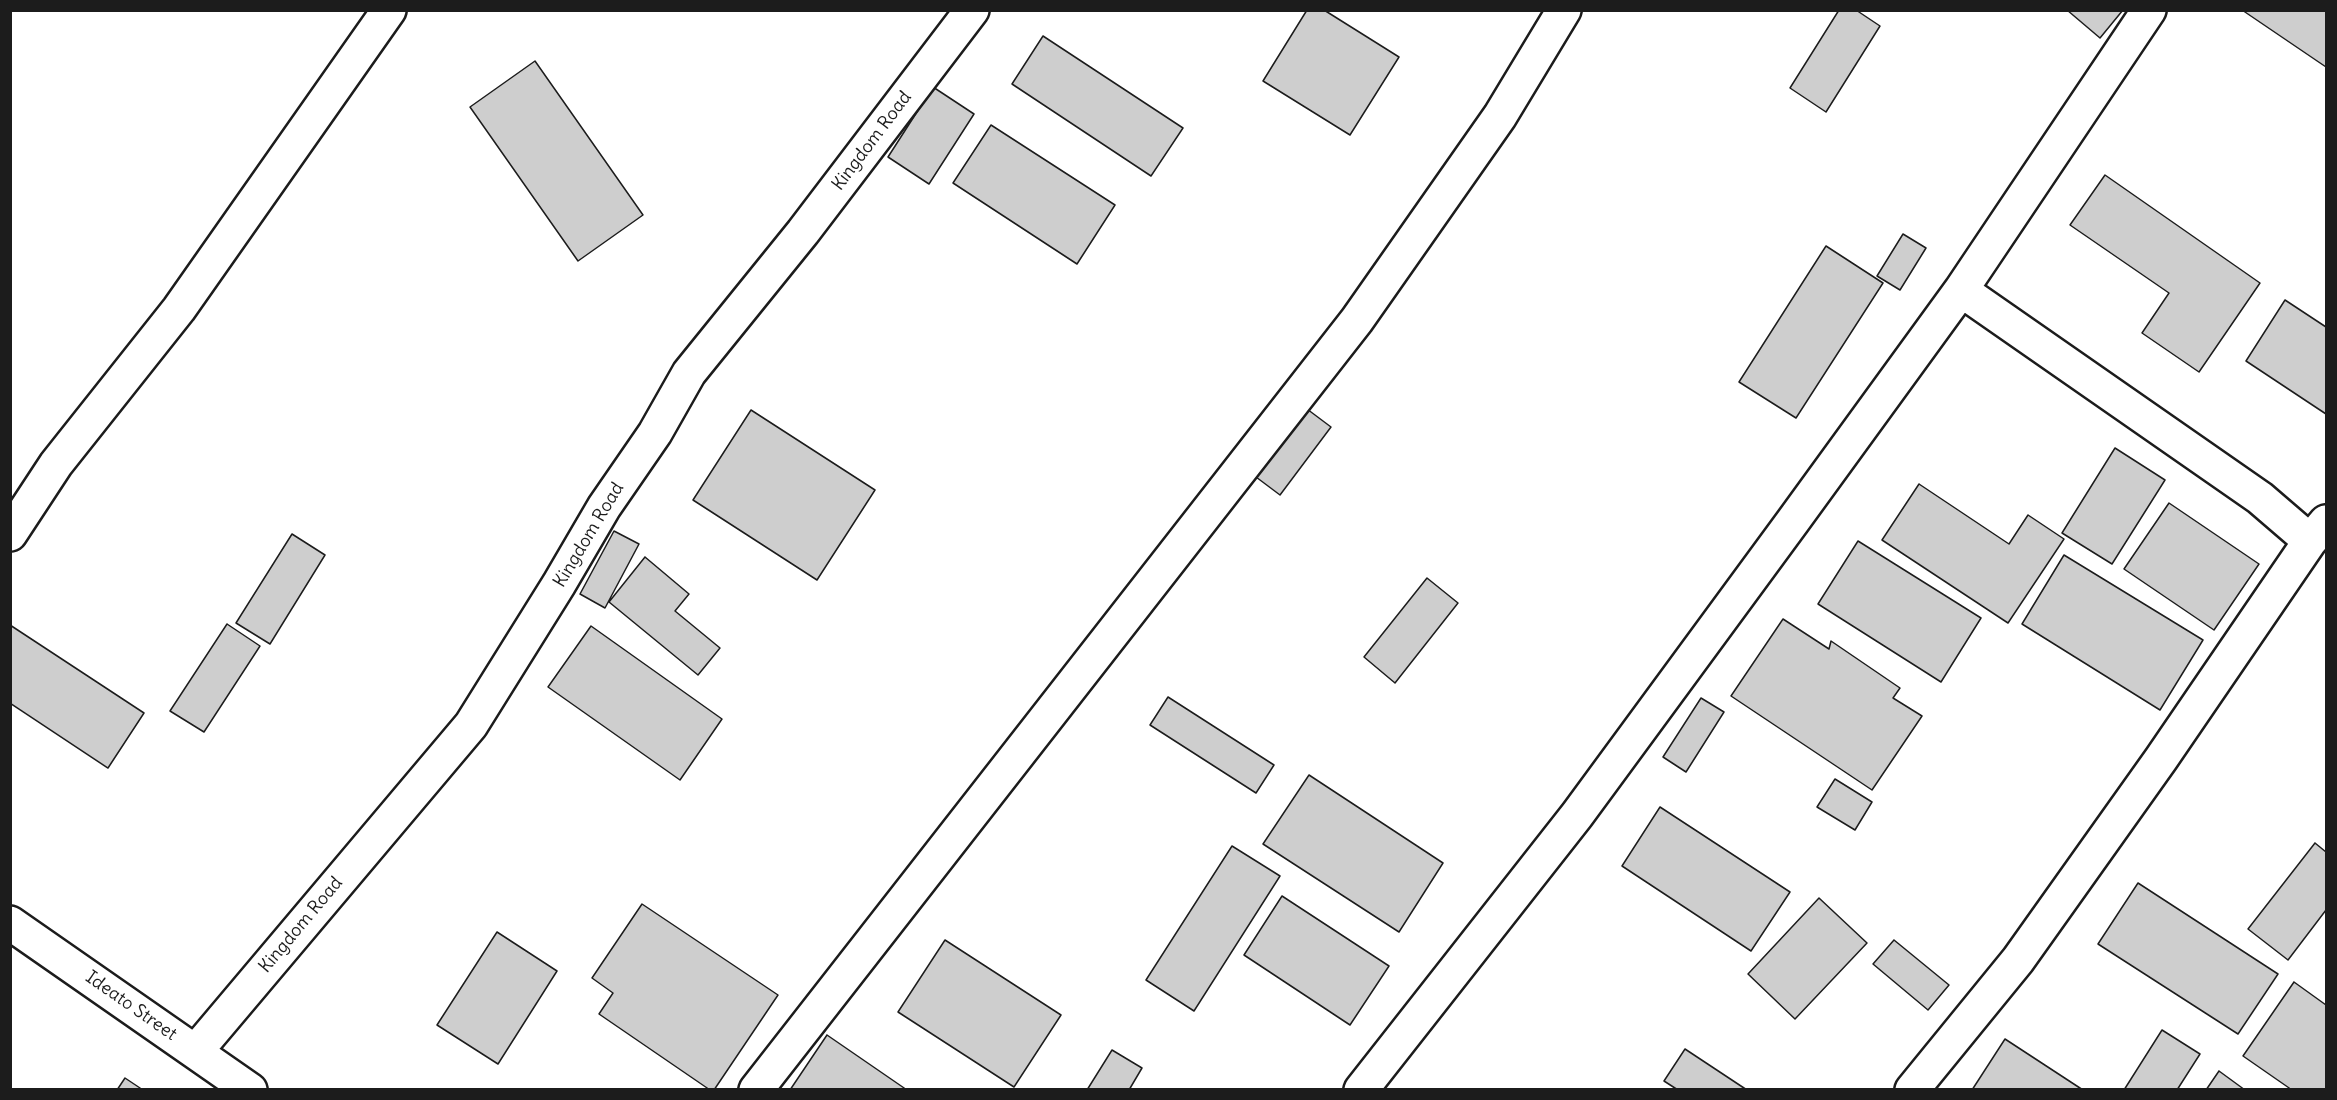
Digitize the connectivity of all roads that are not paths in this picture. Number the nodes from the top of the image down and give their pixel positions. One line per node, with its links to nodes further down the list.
1 (389, 10): 7 (street)
2 (972, 10): 9 (street, Kingdom Road)
3 (1564, 10): 11 (street)
4 (2149, 10): 5 (street)
5 (1960, 290): 6 (street); 12 (street)
6 (2318, 532): 13 (street)
7 (10, 534)
8 (10, 923): 9 (street, Ideato Street)
9 (196, 1051): 10 (street, Ideato Street)
10 (250, 1089)
11 (756, 1089)
12 (1360, 1089)
13 (1912, 1089)

